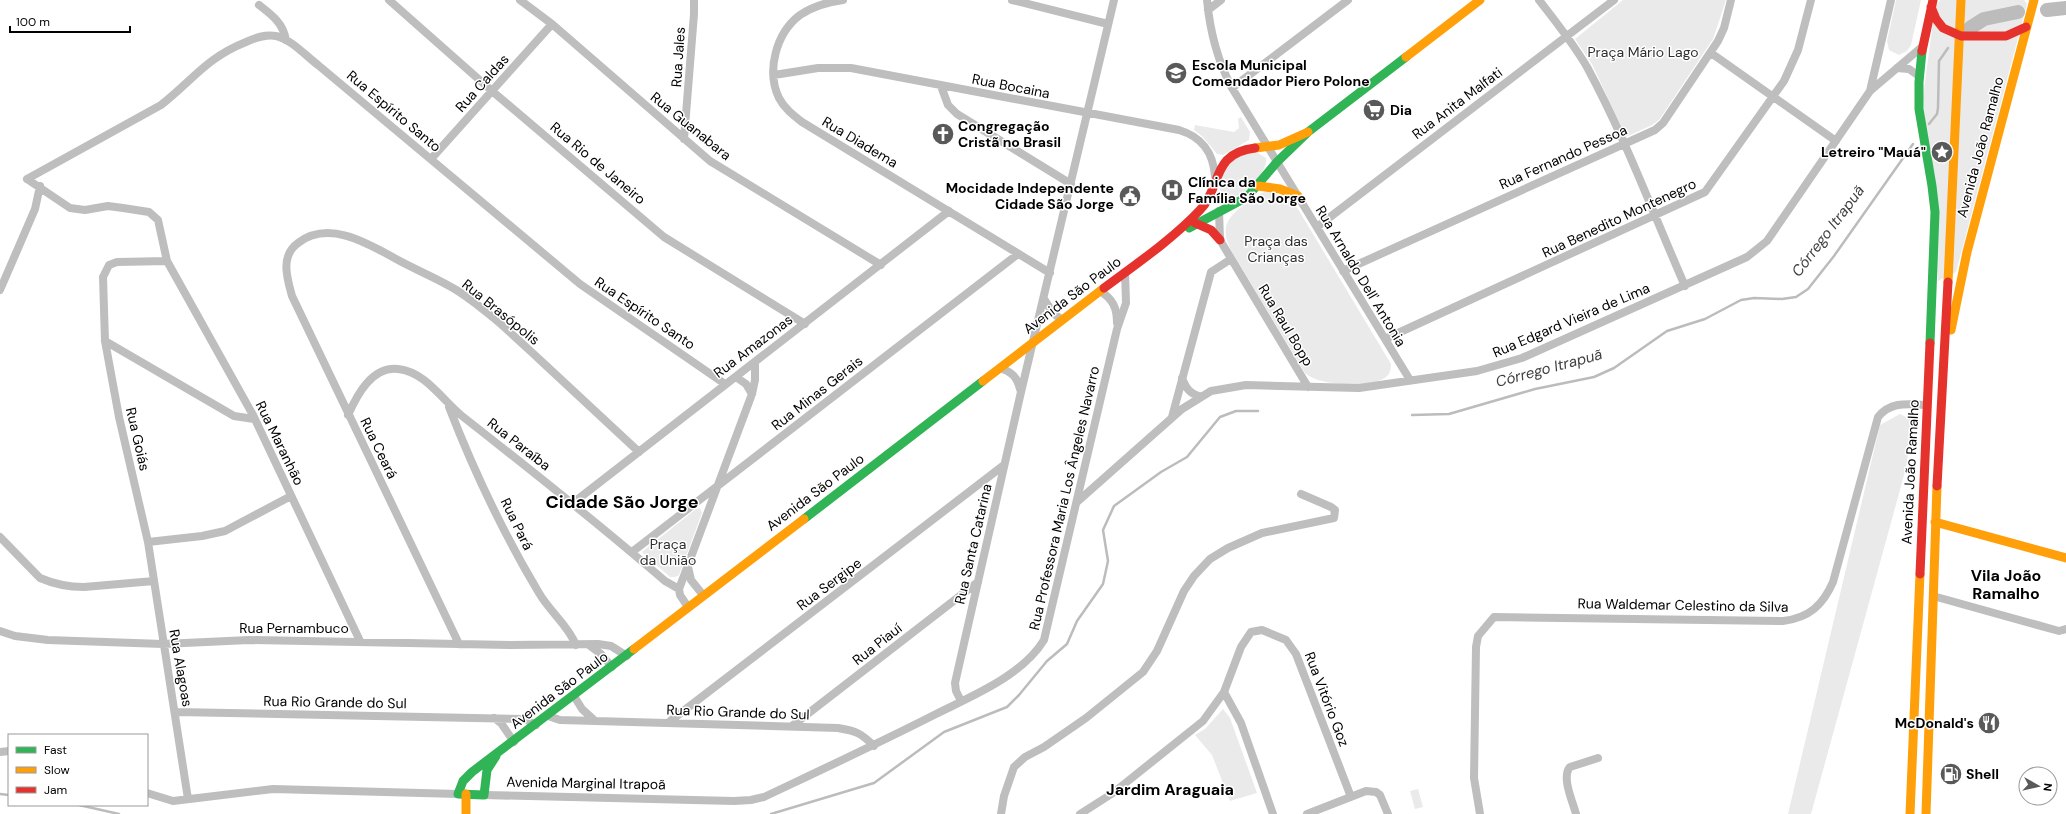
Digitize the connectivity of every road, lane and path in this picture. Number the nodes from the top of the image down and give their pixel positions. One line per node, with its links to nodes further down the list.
1 (389, 0): 34 (street, Rua Rio de Janeiro)
2 (520, 0): 21 (street, Rua Guanabara)
3 (694, 0): 39 (street, Rua Jales)
4 (843, 0): 30 (street, Rua Diadema)
5 (1012, 0): 22 (street)
6 (1114, 0): 22 (street, Rua Santa Catarina)
7 (1207, 0): 20 (street, Rua Arnaldo Dell' Antonia)
8 (1221, 0): 20 (street)
9 (1348, 0): 33 (street)
10 (1480, 0): 38 (main road, Avenida São Paulo)
11 (1539, 0): 24 (street)
12 (1614, 0): 24 (street, Rua Anita Malfati)
13 (1731, 0): 28 (street, Rua Fernando Pessoa)
14 (1811, 0): 36 (street, Rua Benedito Montenegro)
15 (1891, 0): 35 (street)
16 (1961, 0): 25 (main road, Avenida João Ramalho)
17 (2034, 0): 23 (main road, Avenida João Ramalho)
18 (1932, 3): 25 (main road); 27 (main road, Avenida João Ramalho)
19 (259, 5): 26 (street)
20 (1208, 10): 33 (street, Rua Arnaldo Dell' Antonia)
21 (552, 24): 34 (street, Rua Caldas); 39 (street, Rua Guanabara)
22 (1108, 24): 37 (street, Rua Santa Catarina)
23 (2026, 27): 25 (main road); 78 (main road, Avenida João Ramalho)
24 (1567, 36): 41 (street); 55 (street, Rua Anita Malfati)
25 (1959, 37): 78 (main road, Avenida João Ramalho)
26 (286, 40): 43 (street, Rua Espírito Santo); 45 (street, Rua Espírito Santo)
27 (1924, 45): 29 (street, Rua Edgard Vieira de Lima); 31 (main road, Avenida João Ramalho)
28 (1711, 53): 36 (street); 41 (street, Rua Fernando Pessoa)
29 (1897, 68): 31 (street); 35 (street, Rua Edgard Vieira de Lima)
30 (774, 75): 32 (street, Rua Bocaina); 51 (street, Rua Diadema)
31 (1920, 76): 87 (main road, Avenida João Ramalho)
32 (941, 86): 37 (street, Rua Bocaina); 47 (street)
33 (1232, 88): 42 (street, Rua Arnaldo Dell' Antonia)
34 (492, 91): 43 (street, Rua Caldas); 71 (street, Rua Rio de Janeiro)
35 (1870, 91): 40 (street, Rua Edgard Vieira de Lima)
36 (1773, 97): 40 (street); 53 (street, Rua Benedito Montenegro)
37 (1088, 114): 46 (street, Rua Bocaina); 47 (street, Rua Santa Catarina)
38 (1308, 132): 42 (main road, Avenida São Paulo); 44 (main road, Avenida São Paulo)
39 (684, 139): 62 (street, Rua Guanabara)
40 (1836, 141): 66 (street, Rua Edgard Vieira de Lima)
41 (1624, 144): 53 (street); 63 (street, Rua Fernando Pessoa)
42 (1266, 145): 44 (street, Rua Arnaldo Dell' Antonia); 46 (main road, Avenida São Paulo)
43 (431, 159): 82 (street, Rua Espírito Santo)
44 (1277, 162): 49 (main road, Avenida São Paulo); 50 (street, Rua Arnaldo Dell' Antonia)
45 (27, 178): 48 (street, Rua Maranhão)
46 (1214, 181): 52 (main road); 57 (main road, Avenida São Paulo)
47 (1071, 184): 65 (street, Rua Santa Catarina)
48 (40, 186): 61 (street, Rua Maranhão); 67 (street)
49 (1258, 186): 50 (main road); 52 (main road, Avenida São Paulo)
50 (1298, 196): 55 (street, Rua Arnaldo Dell' Antonia)
51 (949, 211): 58 (street, Rua Diadema); 62 (street, Rua Amazonas)
52 (1219, 211): 54 (main road, Avenida São Paulo); 56 (street, Rua Raul Bopp)
53 (1654, 215): 66 (street); 73 (street, Rua Benedito Montenegro)
54 (1195, 223): 56 (main road); 57 (main road, Avenida São Paulo)
55 (1317, 228): 63 (street, Rua Arnaldo Dell' Antonia)
56 (1220, 240): 59 (street, Rua Raul Bopp)
57 (1152, 252): 64 (main road, Avenida São Paulo)
58 (1018, 254): 65 (street, Rua Diadema); 94 (street, Rua Minas Gerais)
59 (1231, 259): 80 (street); 83 (street, Rua Raul Bopp)
60 (286, 260): 89 (street, Rua Ceará); 92 (street, Rua Brasópolis)
61 (167, 262): 74 (street, Rua Goiás); 91 (street, Rua Maranhão)
62 (881, 265): 71 (street, Rua Amazonas)
63 (1343, 271): 73 (street, Rua Arnaldo Dell' Antonia)
64 (1125, 272): 68 (main road, Avenida São Paulo); 72 (street, Rua Professora Maria Los Ângeles Navarro)
65 (1050, 273): 69 (street, Rua Santa Catarina)
66 (1685, 286): 81 (street, Rua Edgard Vieira de Lima)
67 (0, 290)
68 (1100, 291): 70 (main road, Avenida São Paulo); 72 (street, Rua Professora Maria Los Ângeles Navarro)
69 (1044, 299): 70 (street); 75 (street, Rua Santa Catarina)
70 (1062, 320): 75 (main road, Avenida São Paulo)
71 (805, 324): 76 (street, Rua Amazonas)
72 (1117, 330): 97 (street, Rua Professora Maria Los Ângeles Navarro)
73 (1385, 338): 81 (street, Rua Arnaldo Dell' Antonia)
74 (106, 341): 91 (street); 101 (street, Rua Goiás)
75 (1032, 343): 77 (main road, Avenida São Paulo); 84 (street, Rua Santa Catarina)
76 (755, 362): 79 (street, Rua Amazonas); 85 (street)
77 (1000, 368): 84 (street); 108 (main road, Avenida São Paulo)
78 (1944, 372): 99 (main road, Avenida João Ramalho)
79 (736, 377): 82 (street, Rua Amazonas); 85 (street)
80 (1182, 378): 86 (street); 90 (street)
81 (1410, 380): 83 (street, Rua Edgard Vieira de Lima)
82 (725, 384): 92 (street, Rua Amazonas)
83 (1308, 387): 86 (street, Rua Edgard Vieira de Lima)
84 (1021, 392): 93 (street, Rua Santa Catarina)
85 (752, 394): 94 (street)
86 (1199, 396): 90 (street, Rua Edgard Vieira de Lima)
87 (1927, 405): 146 (street, Rua Waldemar Celestino da Silva); 148 (main road, Avenida João Ramalho)
88 (449, 406): 89 (street, Rua Paraíba); 98 (street, Rua Paraíba); 116 (street, Rua Pará)
89 (348, 415): 115 (street, Rua Ceará)
90 (1172, 418): 97 (street, Rua Edgard Vieira de Lima)
91 (254, 420): 96 (street, Rua Maranhão)
92 (639, 452): 98 (street, Rua Amazonas)
93 (1004, 466): 106 (street, Rua Santa Catarina); 127 (street, Rua Sergipe)
94 (719, 486): 102 (street, Rua Minas Gerais); 104 (street)
95 (1301, 494): 141 (street)
96 (291, 496): 101 (street); 113 (street, Rua Maranhão)
97 (1076, 502): 122 (street, Rua Professora Maria Los Ângeles Navarro)
98 (574, 503): 102 (street, Rua Paraíba)
99 (1935, 522): 103 (main road); 109 (main road, Avenida João Ramalho)
100 (0, 537): 105 (street)
101 (148, 542): 105 (street, Rua Alagoas)
102 (632, 552): 107 (street, Rua Paraíba)
103 (2066, 558)
104 (688, 565): 107 (street); 108 (street)
105 (154, 581): 114 (street, Rua Alagoas)
106 (978, 582): 122 (street, Rua Santa Catarina); 129 (street, Rua Piauí)
107 (679, 589): 110 (street)
108 (703, 595): 110 (main road, Avenida São Paulo)
109 (1933, 596): 111 (street); 139 (main road, Avenida João Ramalho)
110 (688, 607): 118 (main road, Avenida São Paulo)
111 (2066, 628)
112 (0, 631): 114 (street, Rua Pernambuco)
113 (360, 641): 114 (street, Rua Pernambuco); 115 (street, Rua Pernambuco)
114 (163, 644): 123 (street, Rua Alagoas)
115 (459, 644): 116 (street, Rua Pernambuco)
116 (576, 645): 117 (street, Rua Pernambuco)
117 (589, 645): 118 (street, Rua Pernambuco); 119 (street)
118 (627, 656): 119 (main road, Avenida São Paulo)
119 (612, 667): 121 (main road, Avenida São Paulo)
120 (1224, 692): 137 (street, Rua Vitório Goz); 142 (street, Rua Vitório Goz); 143 (street)
121 (574, 696): 124 (main road, Avenida São Paulo); 126 (street)
122 (961, 701): 131 (street, Avenida Marginal Itrapoã)
123 (176, 712): 125 (street, Rua Rio Grande do Sul); 138 (street, Rua Alagoas)
124 (548, 716): 126 (street, Rua Rio Grande do Sul); 128 (main road, Avenida São Paulo)
125 (494, 718): 128 (street, Rua Rio Grande do Sul); 130 (street)
126 (594, 720): 127 (street, Rua Rio Grande do Sul)
127 (669, 722): 129 (street, Rua Rio Grande do Sul)
128 (536, 725): 130 (main road, Avenida São Paulo)
129 (792, 726): 131 (street, Rua Rio Grande do Sul)
130 (514, 742): 132 (main road, Avenida São Paulo)
131 (874, 746): 136 (street, Avenida Marginal Itrapoã)
132 (496, 756): 135 (main road, Avenida São Paulo); 136 (main road, Avenida São Paulo)
133 (1598, 758): 147 (street)
134 (148, 793): 138 (street, Avenida Marginal Itrapoã)
135 (462, 794): 136 (main road, Avenida Marginal Itrapoã); 138 (street, Avenida Marginal Itrapoã); 140 (main road)
136 (484, 795)
137 (1351, 797): 144 (street); 145 (street)
138 (188, 799)
139 (1926, 811): 148 (main road)
140 (466, 814)
141 (1001, 814)
142 (1080, 814)
143 (1273, 814)
144 (1307, 814)
145 (1388, 814)
146 (1480, 814)
147 (1576, 814)
148 (1911, 814)

